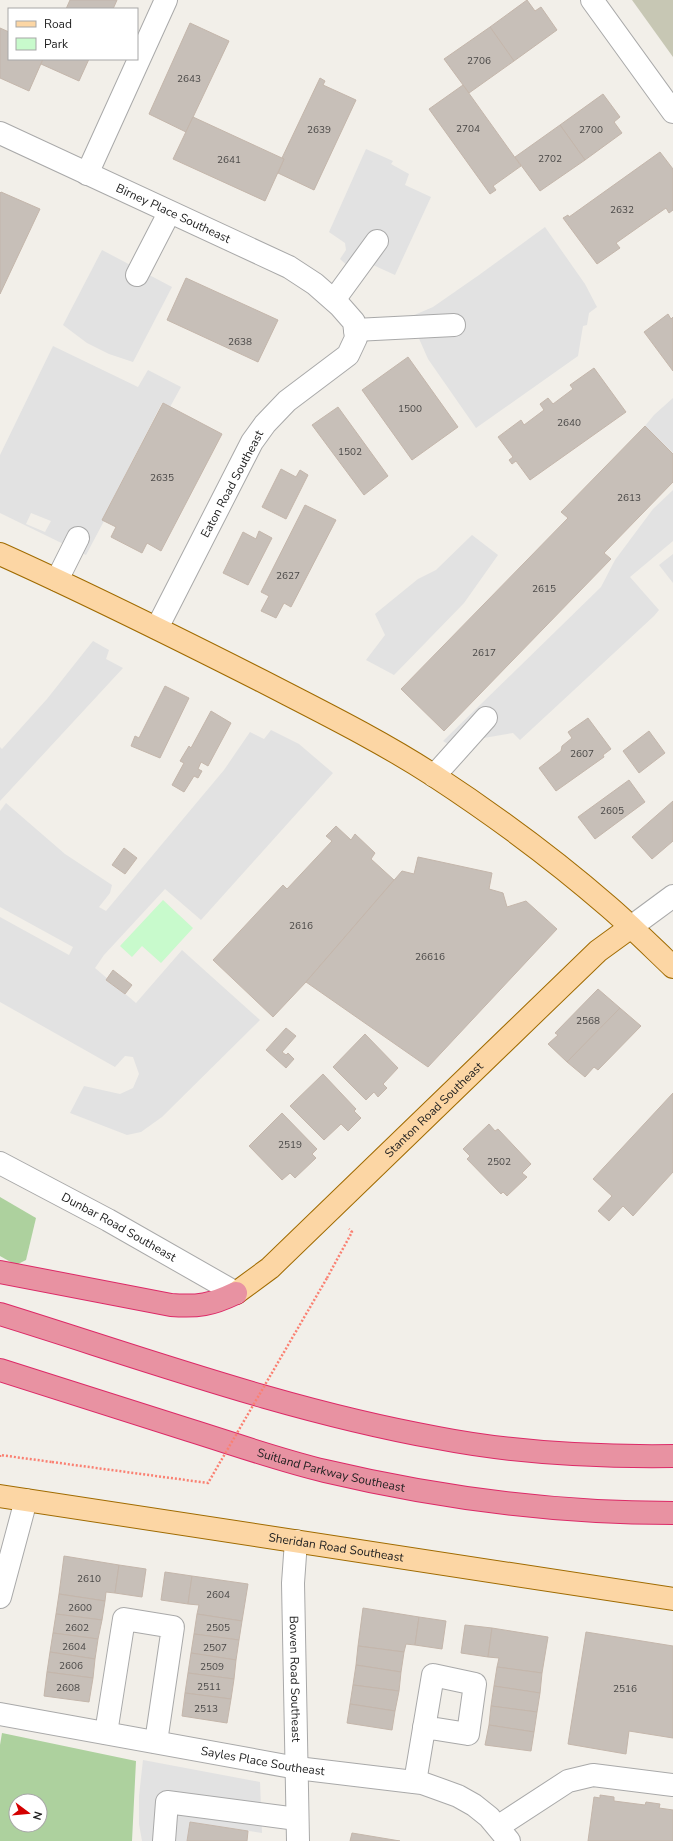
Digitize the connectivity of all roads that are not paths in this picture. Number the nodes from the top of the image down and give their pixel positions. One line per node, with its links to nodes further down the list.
1 (166, 0): 5 (street)
2 (592, 0): 3 (street)
3 (673, 112)
4 (0, 133): 5 (street, Birney Place Southeast)
5 (87, 174): 6 (street, Birney Place Southeast)
6 (169, 213): 8 (street); 9 (street, Birney Place Southeast)
7 (377, 241): 9 (street)
8 (137, 275)
9 (337, 303): 11 (street)
10 (454, 324): 11 (street)
11 (355, 330): 15 (street, Eaton Road Southeast)
12 (78, 538): 14 (street)
13 (0, 554): 14 (main road)
14 (57, 580): 15 (main road)
15 (157, 628): 17 (main road)
16 (486, 718): 17 (street)
17 (434, 776): 19 (main road)
18 (673, 896): 19 (street)
19 (631, 927): 20 (main road); 23 (main road, Stanton Road Southeast)
20 (673, 967)
21 (0, 1163): 23 (street, Dunbar Road Southeast)
22 (0, 1272): 23 (highway)
23 (236, 1293)
24 (0, 1314): 26 (highway)
25 (0, 1370): 29 (highway, Suitland Parkway Southeast)
26 (673, 1456)
27 (0, 1496): 28 (main road, Sheridan Road Southeast)
28 (26, 1500): 30 (main road, Sheridan Road Southeast); 31 (street)
29 (673, 1513)
30 (296, 1540): 32 (main road, Sheridan Road Southeast); 37 (street, Bowen Road Southeast)
31 (0, 1597)
32 (673, 1599)
33 (0, 1714): 35 (street, Sayles Place Southeast)
34 (424, 1727): 38 (street)
35 (106, 1733): 36 (street, Sayles Place Southeast); 36 (street)
36 (156, 1742): 37 (street, Sayles Place Southeast)
37 (297, 1768): 38 (street, Sayles Place Southeast); 40 (street, Bowen Road Southeast)
38 (415, 1782): 41 (street, Sayles Place Southeast)
39 (673, 1785): 41 (street)
40 (297, 1819): 42 (street); 43 (street, Bowen Road Southeast)
41 (504, 1834)
42 (164, 1841)
43 (298, 1841)

